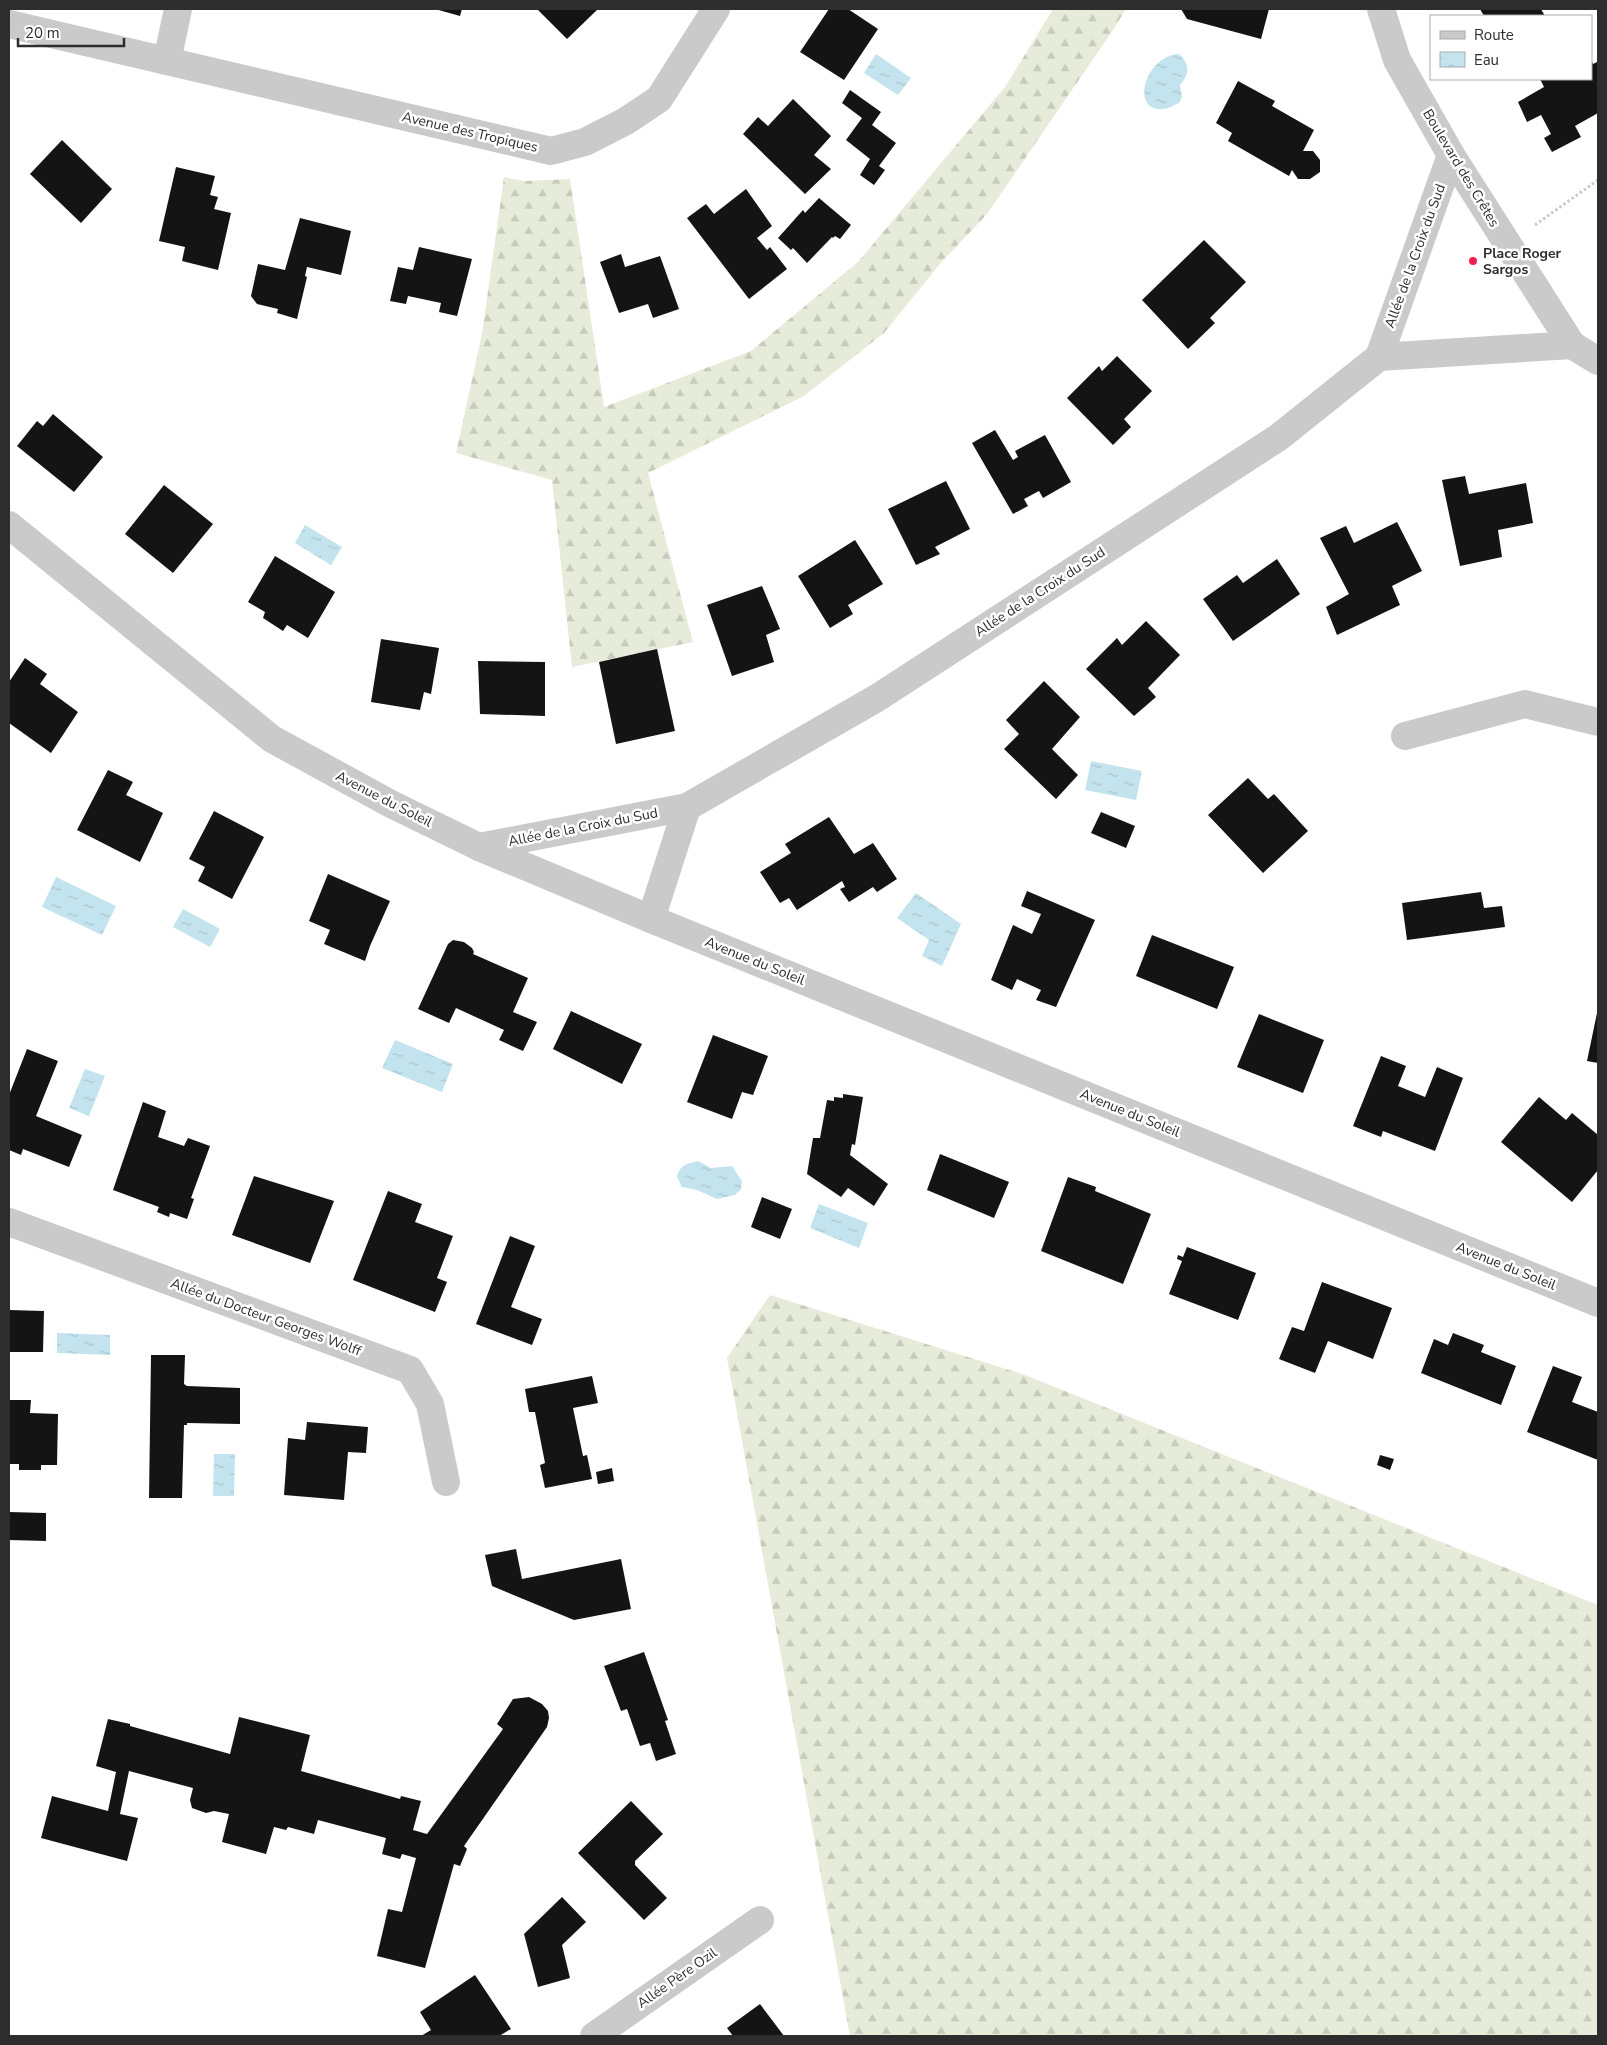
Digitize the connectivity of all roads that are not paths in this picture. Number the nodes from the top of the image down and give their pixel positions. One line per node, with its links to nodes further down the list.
1 (178, 9): 5 (street)
2 (716, 9): 5 (street, Avenue des Tropiques)
3 (1381, 9): 6 (street, Boulevard des Crêtes)
4 (9, 24): 5 (street, Avenue des Tropiques)
5 (167, 61)
6 (1451, 155): 7 (street, Boulevard des Crêtes); 8 (street, Allée de la Croix du Sud)
7 (1572, 346): 8 (street); 9 (street, Boulevard des Crêtes)
8 (1380, 356): 13 (street, Allée de la Croix du Sud)
9 (1598, 361)
10 (9, 525): 14 (street, Avenue du Soleil)
11 (1598, 722): 12 (street)
12 (1405, 736)
13 (687, 807): 14 (street, Allée de la Croix du Sud); 15 (street)
14 (479, 847): 15 (street, Avenue du Soleil)
15 (651, 918): 17 (street, Avenue du Soleil)
16 (9, 1222): 18 (street, Allée du Docteur Georges Wolff)
17 (1598, 1303)
18 (446, 1482)
19 (760, 1920): 20 (street, Allée Père Ozil)
20 (594, 2036)

